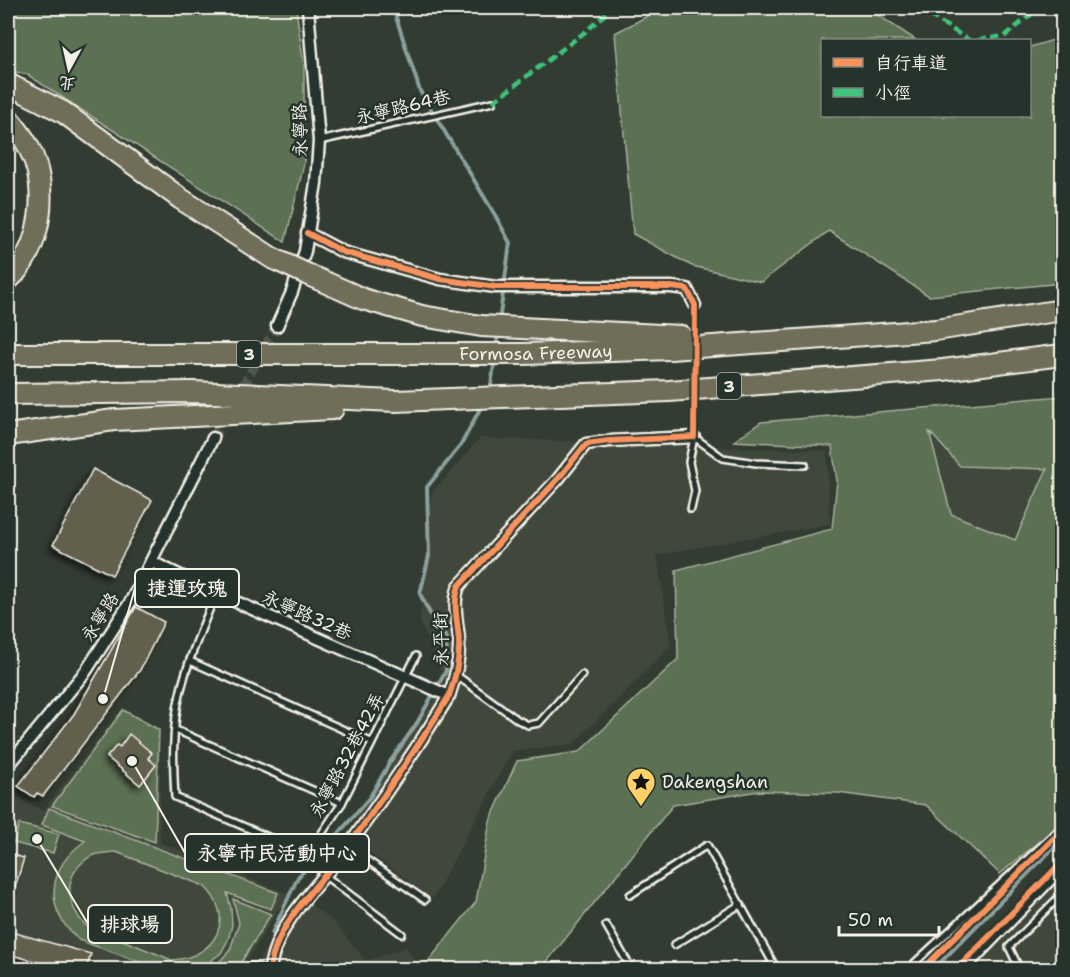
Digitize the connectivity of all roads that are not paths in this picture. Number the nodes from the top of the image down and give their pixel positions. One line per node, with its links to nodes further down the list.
1 (308, 8): 5 (street, 永寧路)
2 (8, 84): 11 (highway, bridge)
3 (493, 102): 5 (lane, 永寧路64巷)
4 (8, 118): 7 (highway)
5 (319, 141): 6 (street, 永寧路)
6 (307, 233): 8 (street); 10 (street, 永寧路)
7 (8, 280)
8 (695, 305)
9 (1062, 310): 11 (highway, Formosa Freeway / 3)
10 (277, 326)
11 (936, 330): 12 (highway, Formosa Freeway / 3)
12 (8, 354)
13 (1062, 355): 15 (highway, 3)
14 (8, 394): 15 (highway, 3)
15 (395, 401): 16 (highway)
16 (8, 435)
17 (694, 437): 19 (lane); 20 (lane); 25 (street, 永平街)
18 (213, 438): 21 (street, 永寧路)
19 (805, 465)
20 (691, 509)
21 (152, 562): 22 (street, 永寧路32巷); 31 (street, 永寧路)
22 (216, 593): 24 (lane); 27 (street, 永寧路32巷)
23 (416, 656): 27 (lane, 永寧路32巷42弄)
24 (190, 661): 29 (lane); 30 (lane)
25 (456, 675): 26 (lane); 28 (street, 永平街)
26 (582, 675)
27 (405, 676): 28 (street, 永寧路32巷); 30 (lane, 永寧路32巷42弄)
28 (449, 696): 34 (street, 永平街)
29 (176, 730): 32 (lane); 35 (lane)
30 (371, 742): 32 (lane, 永寧路32巷42弄)
31 (8, 766)
32 (342, 803): 35 (lane, 永寧路32巷42弄)
33 (1062, 826): 52 (lane)
34 (348, 847): 37 (street, 永平街); 40 (lane)
35 (308, 854): 37 (lane)
36 (1062, 871): 53 (lane)
37 (324, 875): 43 (lane); 48 (street, 永平街)
38 (1062, 894): 54 (lane)
39 (630, 895): 41 (lane)
40 (425, 900)
41 (741, 904): 44 (lane); 45 (lane)
42 (606, 925): 49 (lane)
43 (402, 934)
44 (674, 945)
45 (773, 963): 50 (lane); 51 (lane)
46 (245, 969): 47 (lane)
47 (263, 969)
48 (270, 969)
49 (632, 969)
50 (761, 969)
51 (777, 969)
52 (907, 969)
53 (966, 969)
54 (1020, 969)

